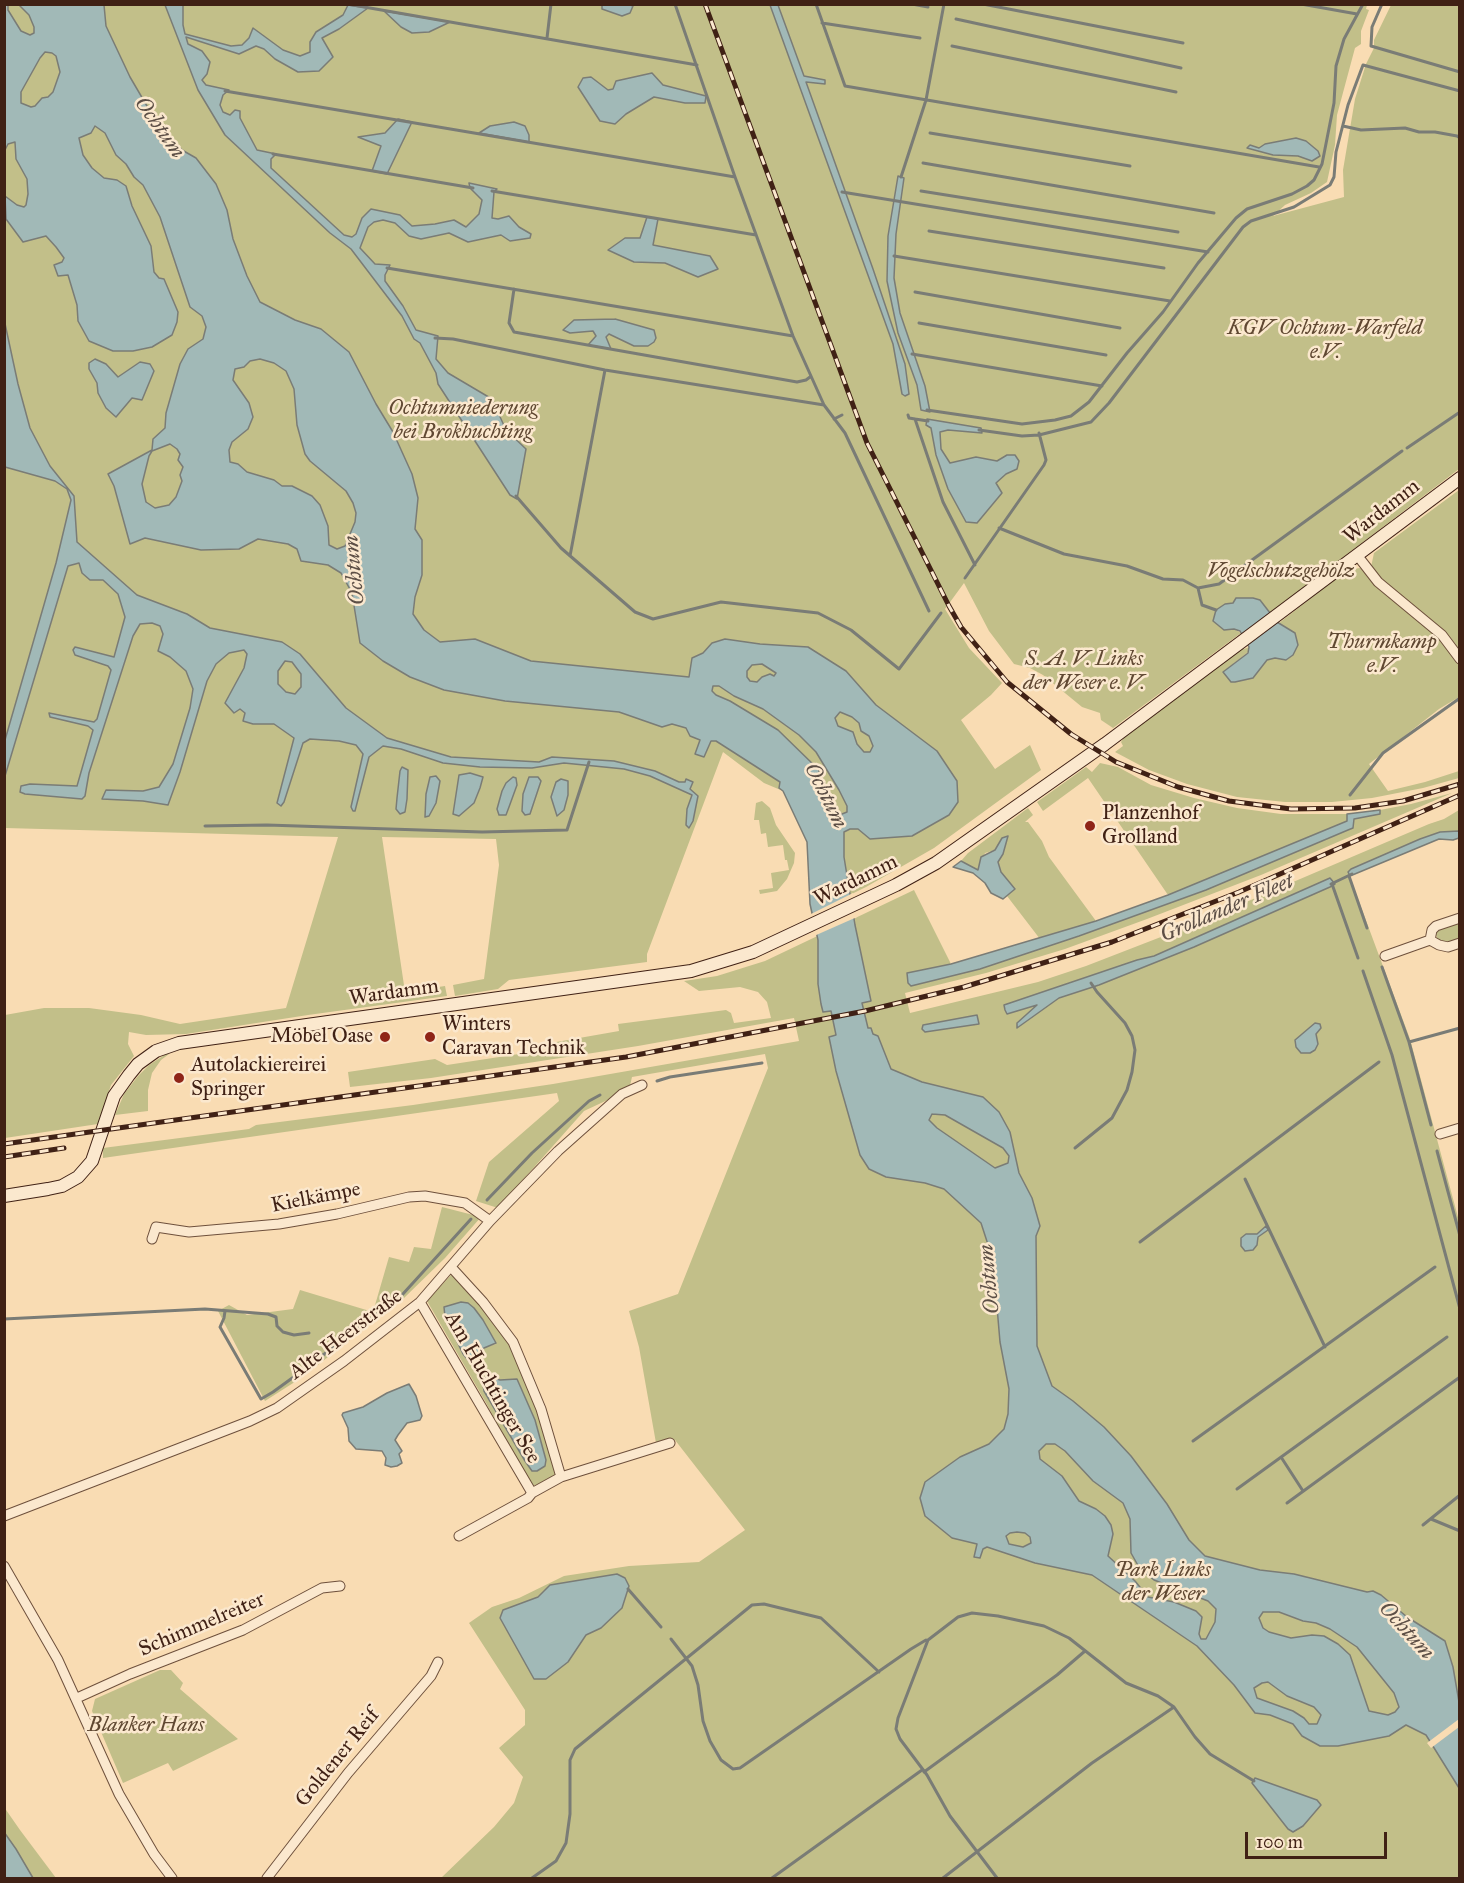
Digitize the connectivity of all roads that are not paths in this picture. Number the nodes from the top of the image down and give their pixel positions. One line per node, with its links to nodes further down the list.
1 (1460, 478): 2 (street, Wardamm)
2 (1357, 555): 3 (street); 11 (street, Wardamm)
3 (1460, 658)
4 (1460, 918): 5 (street)
5 (1430, 940): 6 (street); 7 (street)
6 (1460, 943)
7 (1384, 956)
8 (642, 1085): 12 (street, Alte Heerstraße)
9 (1460, 1128): 10 (street)
10 (1440, 1134)
11 (4, 1196)
12 (490, 1221): 13 (street, Kielkämpe); 14 (street, Alte Heerstraße)
13 (152, 1239)
14 (452, 1267): 15 (street, Alte Heerstraße); 17 (street, Am Huchtinger See)
15 (420, 1302): 18 (street, Am Huchtinger See); 19 (street, Alte Heerstraße)
16 (670, 1443): 17 (street, Am Huchtinger See)
17 (561, 1477): 18 (street, Am Huchtinger See)
18 (532, 1492): 20 (street, Am Huchtinger See)
19 (4, 1516)
20 (459, 1536)
21 (4, 1566): 24 (street)
22 (340, 1586): 24 (street, Schimmelreiter)
23 (438, 1662): 26 (street, Goldener Reif)
24 (77, 1698): 25 (street)
25 (172, 1878)
26 (267, 1878)

